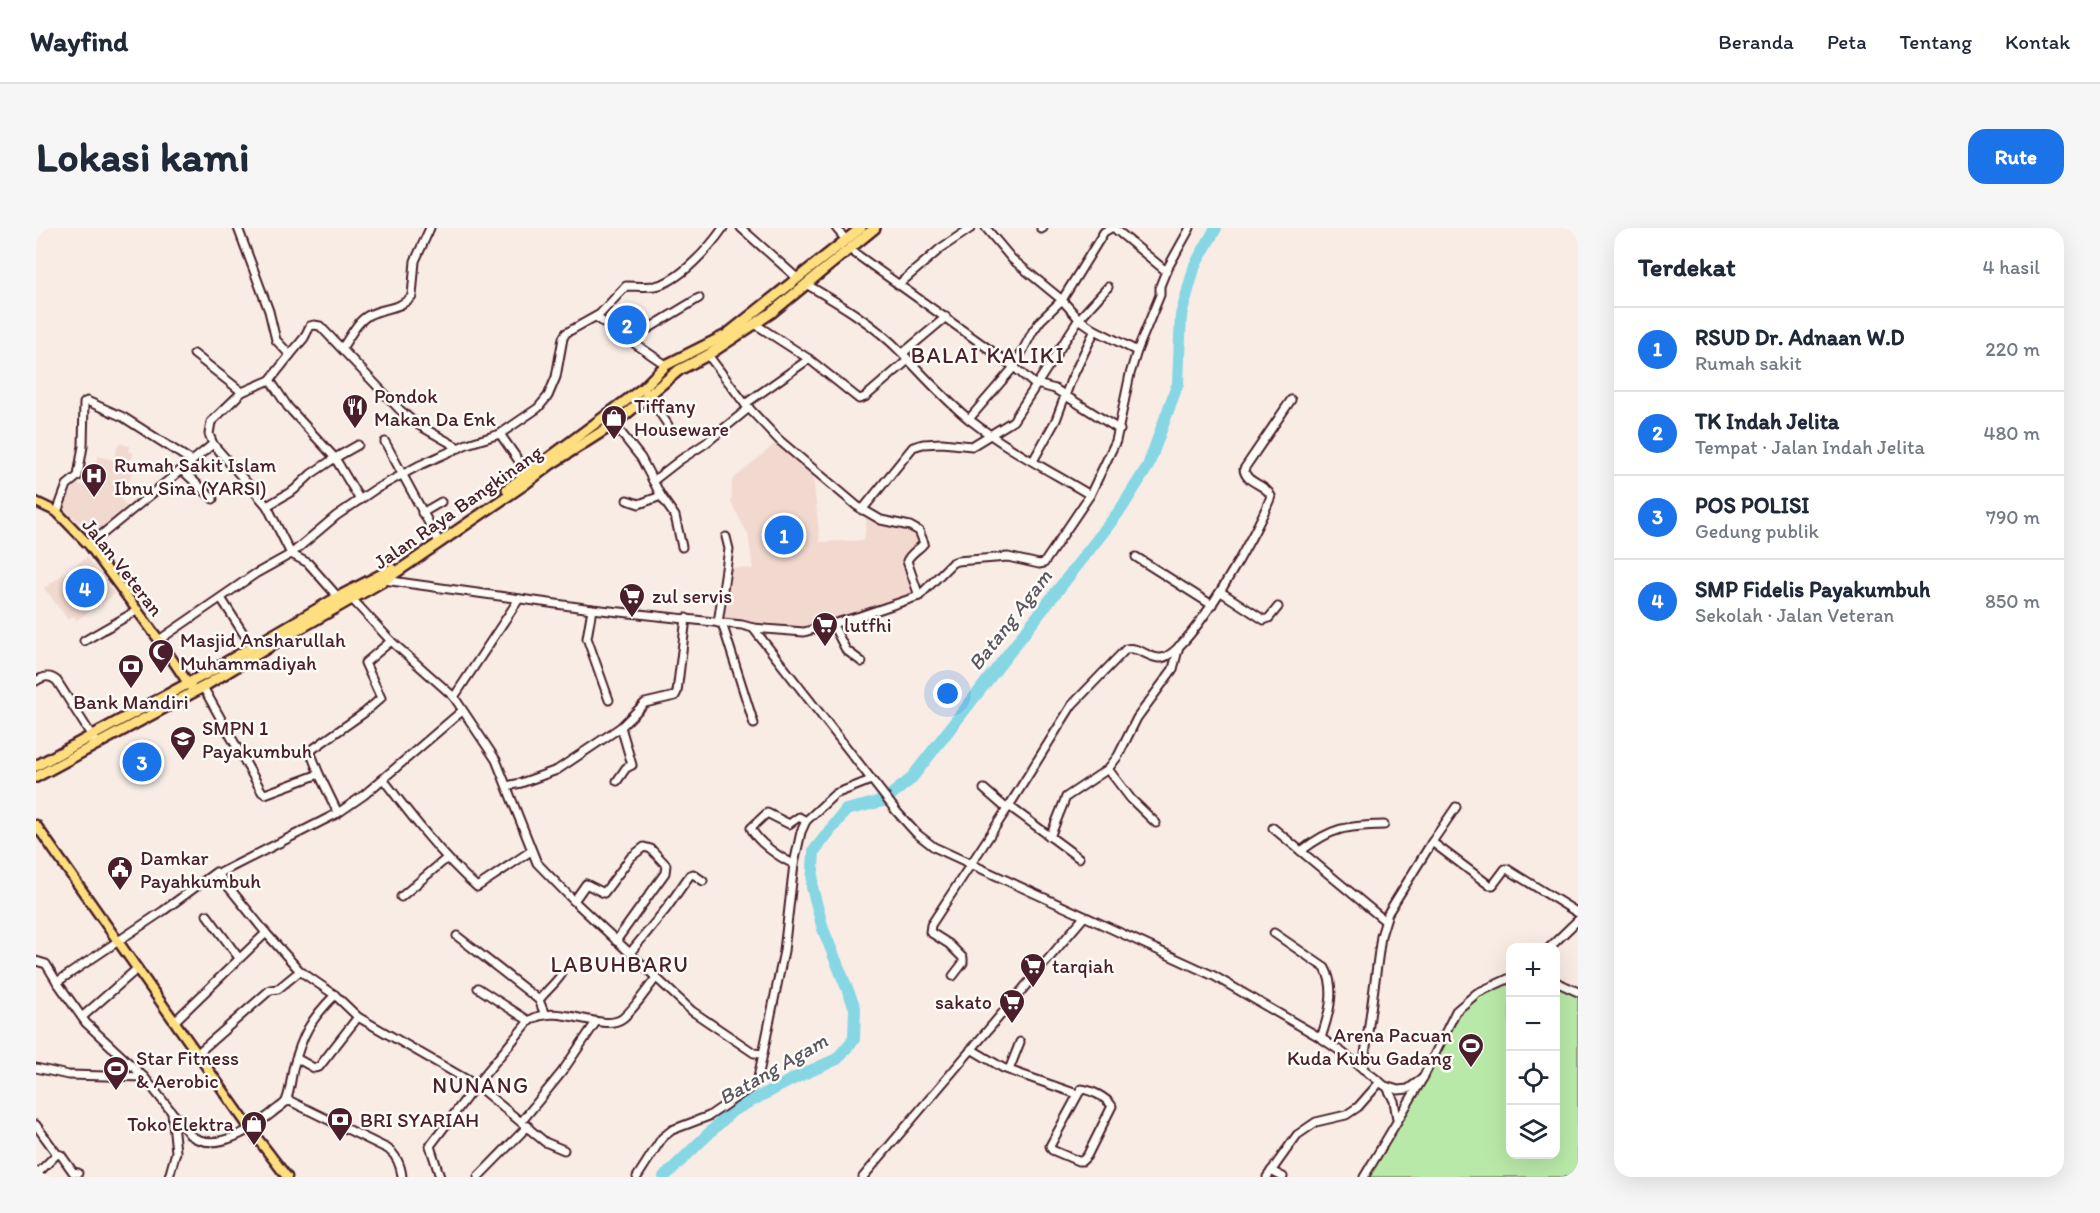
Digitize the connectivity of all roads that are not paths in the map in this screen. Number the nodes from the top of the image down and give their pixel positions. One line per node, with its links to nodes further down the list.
1 (238, 228): 30 (street)
2 (430, 228): 27 (street)
3 (723, 228): 21 (street)
4 (741, 228): 15 (street)
5 (836, 228): 13 (street)
6 (861, 228): 13 (highway, Jalan Raya Bangkinang)
7 (875, 228): 13 (highway, Jalan Raya Bangkinang)
8 (970, 228): 16 (street)
9 (986, 228): 19 (street)
10 (1113, 228): 12 (street); 14 (street)
11 (1190, 228): 14 (street)
12 (1101, 230): 19 (street)
13 (848, 245): 15 (highway, Jalan Raya Bangkinang); 16 (street)
14 (1165, 273): 28 (street)
15 (802, 281): 20 (highway, Jalan Raya Bangkinang); 32 (street)
16 (898, 285): 22 (street)
17 (1108, 287): 23 (street)
18 (699, 298): 26 (street)
19 (1062, 300): 23 (street); 35 (street)
20 (768, 309): 24 (highway, Jalan Raya Bangkinang); 34 (highway, Jalan Raya Bangkinang)
21 (596, 316): 26 (street); 47 (street)
22 (946, 317): 32 (street); 35 (street)
23 (1079, 319): 25 (street); 37 (street)
24 (755, 324): 31 (highway, Jalan Raya Bangkinang); 33 (street)
25 (1095, 330): 28 (street); 40 (street)
26 (631, 339): 34 (street)
27 (342, 348): 30 (street); 52 (street)
28 (1135, 349): 46 (street)
29 (194, 354): 38 (street)
30 (290, 355): 36 (street)
31 (708, 355): 39 (highway, Jalan Raya Bangkinang); 42 (street)
32 (905, 356): 33 (street); 43 (street)
33 (809, 359): 42 (street)
34 (666, 365): 39 (highway, Jalan Raya Bangkinang)
35 (1014, 367): 37 (street); 43 (street)
36 (270, 380): 38 (street); 53 (street)
37 (1037, 385): 40 (street); 48 (street)
38 (242, 392): 50 (street)
39 (645, 392): 44 (highway, Jalan Raya Bangkinang); 45 (street); 55 (highway, Jalan Raya Bangkinang)
40 (1065, 395): 46 (street); 56 (street)
41 (1291, 400): 79 (street)
42 (747, 406): 60 (street); 69 (street)
43 (969, 419): 48 (street)
44 (614, 424): 55 (highway, Jalan Raya Bangkinang); 60 (street)
45 (668, 425)
46 (1115, 426): 61 (street)
47 (500, 434): 52 (street); 58 (street)
48 (991, 434): 56 (street); 69 (street)
49 (385, 442): 59 (street)
50 (213, 444): 54 (street); 68 (street)
51 (358, 445): 53 (street)
52 (459, 448): 59 (street)
53 (335, 458): 64 (street); 68 (street)
54 (192, 461): 57 (street); 70 (street)
55 (549, 461): 58 (highway, Jalan Raya Bangkinang); 78 (highway, Jalan Raya Bangkinang)
56 (1033, 461): 61 (street)
57 (182, 470): 63 (street); 74 (street)
58 (528, 474): 73 (highway, Jalan Raya Bangkinang)
59 (402, 475): 64 (street); 71 (street)
60 (653, 481): 62 (street)
61 (1090, 495): 80 (street)
62 (661, 496): 65 (street); 75 (street)
63 (213, 499)
64 (360, 500): 76 (street)
65 (627, 500)
66 (36, 502): 70 (main road, Jalan Veteran)
67 (441, 502): 71 (street)
68 (267, 506): 76 (street)
69 (862, 510): 80 (street)
70 (57, 512): 74 (main road, Jalan Veteran)
71 (422, 513): 73 (street)
72 (726, 537): 90 (street)
73 (438, 540): 78 (highway, Jalan Raya Bangkinang)
74 (89, 545): 88 (main road, Jalan Veteran)
75 (682, 547)
76 (291, 554): 81 (street); 82 (street)
77 (1136, 557): 85 (street)
78 (380, 580): 81 (highway, Jalan Raya Bangkinang); 83 (highway, Jalan Raya Bangkinang); 84 (street)
79 (1221, 592): 85 (street); 86 (street)
80 (919, 596): 91 (street)
81 (338, 597): 93 (highway, Jalan Raya Bangkinang)
82 (221, 598): 94 (street); 98 (street)
83 (352, 599): 93 (highway, Jalan Raya Bangkinang); 95 (street)
84 (519, 599): 87 (street); 103 (street)
85 (1212, 605): 97 (street)
86 (1278, 607)
87 (592, 609): 89 (street); 104 (street)
88 (138, 610): 94 (main road, Jalan Veteran); 96 (street)
89 (686, 618): 90 (street); 107 (street)
90 (720, 623): 92 (street); 106 (street)
91 (833, 625): 92 (street); 99 (street)
92 (753, 628): 115 (street)
93 (290, 629): 98 (highway, Jalan Raya Bangkinang); 101 (highway, Jalan Raya Bangkinang)
94 (159, 640): 102 (main road, Jalan Veteran)
95 (391, 641): 103 (street); 111 (street)
96 (84, 642)
97 (1179, 646): 110 (street); 119 (street)
98 (252, 647): 102 (highway, Jalan Raya Bangkinang)
99 (862, 662)
100 (36, 681): 108 (street)
101 (203, 687): 102 (highway, Jalan Raya Bangkinang); 111 (street)
102 (191, 688): 108 (highway, Jalan Raya Bangkinang)
103 (454, 697): 105 (street)
104 (609, 700)
105 (462, 711): 113 (street); 116 (street)
106 (754, 724)
107 (621, 727): 114 (street); 116 (street)
108 (95, 740): 109 (highway, Jalan Raya Bangkinang); 112 (highway, Jalan Raya Bangkinang)
109 (36, 766)
110 (1108, 769): 122 (street); 126 (street)
111 (319, 774): 120 (street)
112 (36, 777)
113 (383, 779): 120 (street); 130 (street)
114 (617, 781)
115 (872, 782): 121 (street); 133 (street)
116 (507, 786): 128 (street)
117 (984, 789): 119 (street)
118 (1456, 807): 127 (street)
119 (1008, 808): 126 (street); 133 (street)
120 (338, 813): 134 (street)
121 (804, 820): 132 (street); 132 (street)
122 (1156, 823)
123 (36, 825): 146 (main road)
124 (1384, 825): 129 (street)
125 (1272, 828): 129 (street)
126 (1050, 837): 131 (street)
127 (1432, 842): 138 (street); 141 (street)
128 (531, 851): 130 (street); 137 (street)
129 (1301, 851): 141 (street)
130 (447, 858): 136 (street)
131 (1078, 858)
132 (792, 863): 174 (street)
133 (970, 864): 140 (street); 155 (street)
134 (218, 874): 143 (street); 146 (street)
135 (703, 881): 149 (street)
136 (401, 897)
137 (574, 901): 147 (street); 147 (street)
138 (1578, 913)
139 (207, 915): 150 (street)
140 (1084, 917): 170 (street); 172 (street)
141 (1384, 920): 177 (street)
142 (1578, 921): 148 (street)
143 (266, 933): 150 (street); 153 (street)
144 (1274, 933): 170 (street)
145 (457, 936): 163 (street)
146 (118, 940): 152 (main road); 158 (street)
147 (616, 940): 149 (street)
148 (1554, 943)
149 (630, 953): 156 (street)
150 (239, 958): 167 (street)
151 (36, 961): 158 (street)
152 (138, 968): 165 (street); 167 (main road)
153 (300, 971): 162 (street); 173 (street)
154 (561, 975): 163 (street)
155 (953, 976)
156 (656, 978): 169 (street); 174 (street)
157 (1506, 979): 180 (street)
158 (57, 982): 165 (street)
159 (1560, 984): 161 (street)
160 (478, 988): 168 (street)
161 (1578, 992)
162 (335, 995): 166 (street); 175 (street)
163 (539, 1000): 164 (street)
164 (545, 1015): 168 (street); 169 (street)
165 (82, 1017): 179 (street)
166 (358, 1017): 175 (street); 182 (street)
167 (175, 1020): 173 (main road)
168 (529, 1021): 182 (street)
169 (596, 1022): 187 (street)
170 (1321, 1038): 177 (street)
171 (1020, 1042): 178 (street)
172 (971, 1049): 178 (street); 201 (street)
173 (198, 1053): 189 (main road)
174 (759, 1054): 200 (street)
175 (296, 1059): 184 (street)
176 (36, 1068): 179 (street)
177 (1363, 1069): 181 (street)
178 (1009, 1070): 183 (street)
179 (144, 1077): 185 (street)
180 (1423, 1078): 181 (street); 186 (street)
181 (1383, 1084): 186 (street); 194 (street)
182 (476, 1085): 187 (street); 198 (street)
183 (1077, 1094): 183 (street)
184 (286, 1102): 189 (street); 197 (street)
185 (172, 1113): 189 (street); 195 (street)
186 (1397, 1122): 203 (street)
187 (525, 1124): 190 (street); 199 (street)
188 (36, 1125): 191 (street)
189 (251, 1130): 196 (main road)
190 (564, 1150)
191 (57, 1154): 192 (street); 193 (street)
192 (78, 1173)
193 (36, 1174)
194 (1269, 1174): 202 (street)
195 (169, 1177)
196 (287, 1177)
197 (402, 1177)
198 (440, 1177)
199 (478, 1177)
200 (637, 1177)
201 (863, 1177)
202 (1283, 1177)
203 (1364, 1177)

